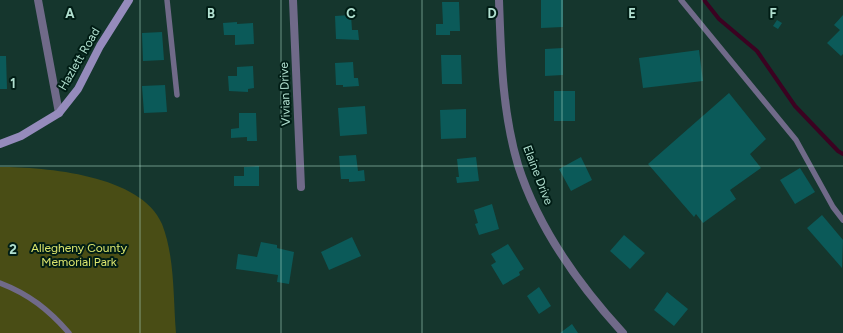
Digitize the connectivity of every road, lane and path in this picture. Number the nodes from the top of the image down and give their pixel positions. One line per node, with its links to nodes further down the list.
1 (38, 0): 8 (street)
2 (129, 0): 8 (street, Hazlett Road)
3 (167, 0): 7 (lane)
4 (294, 0): 10 (street, Vivian Drive)
5 (499, 0): 14 (street, Elaine Drive)
6 (681, 0): 11 (lane)
7 (177, 95)
8 (60, 113): 9 (street, Hazlett Road)
9 (0, 144)
10 (301, 187)
11 (843, 220)
12 (0, 283): 13 (lane)
13 (69, 333)
14 (623, 333)

